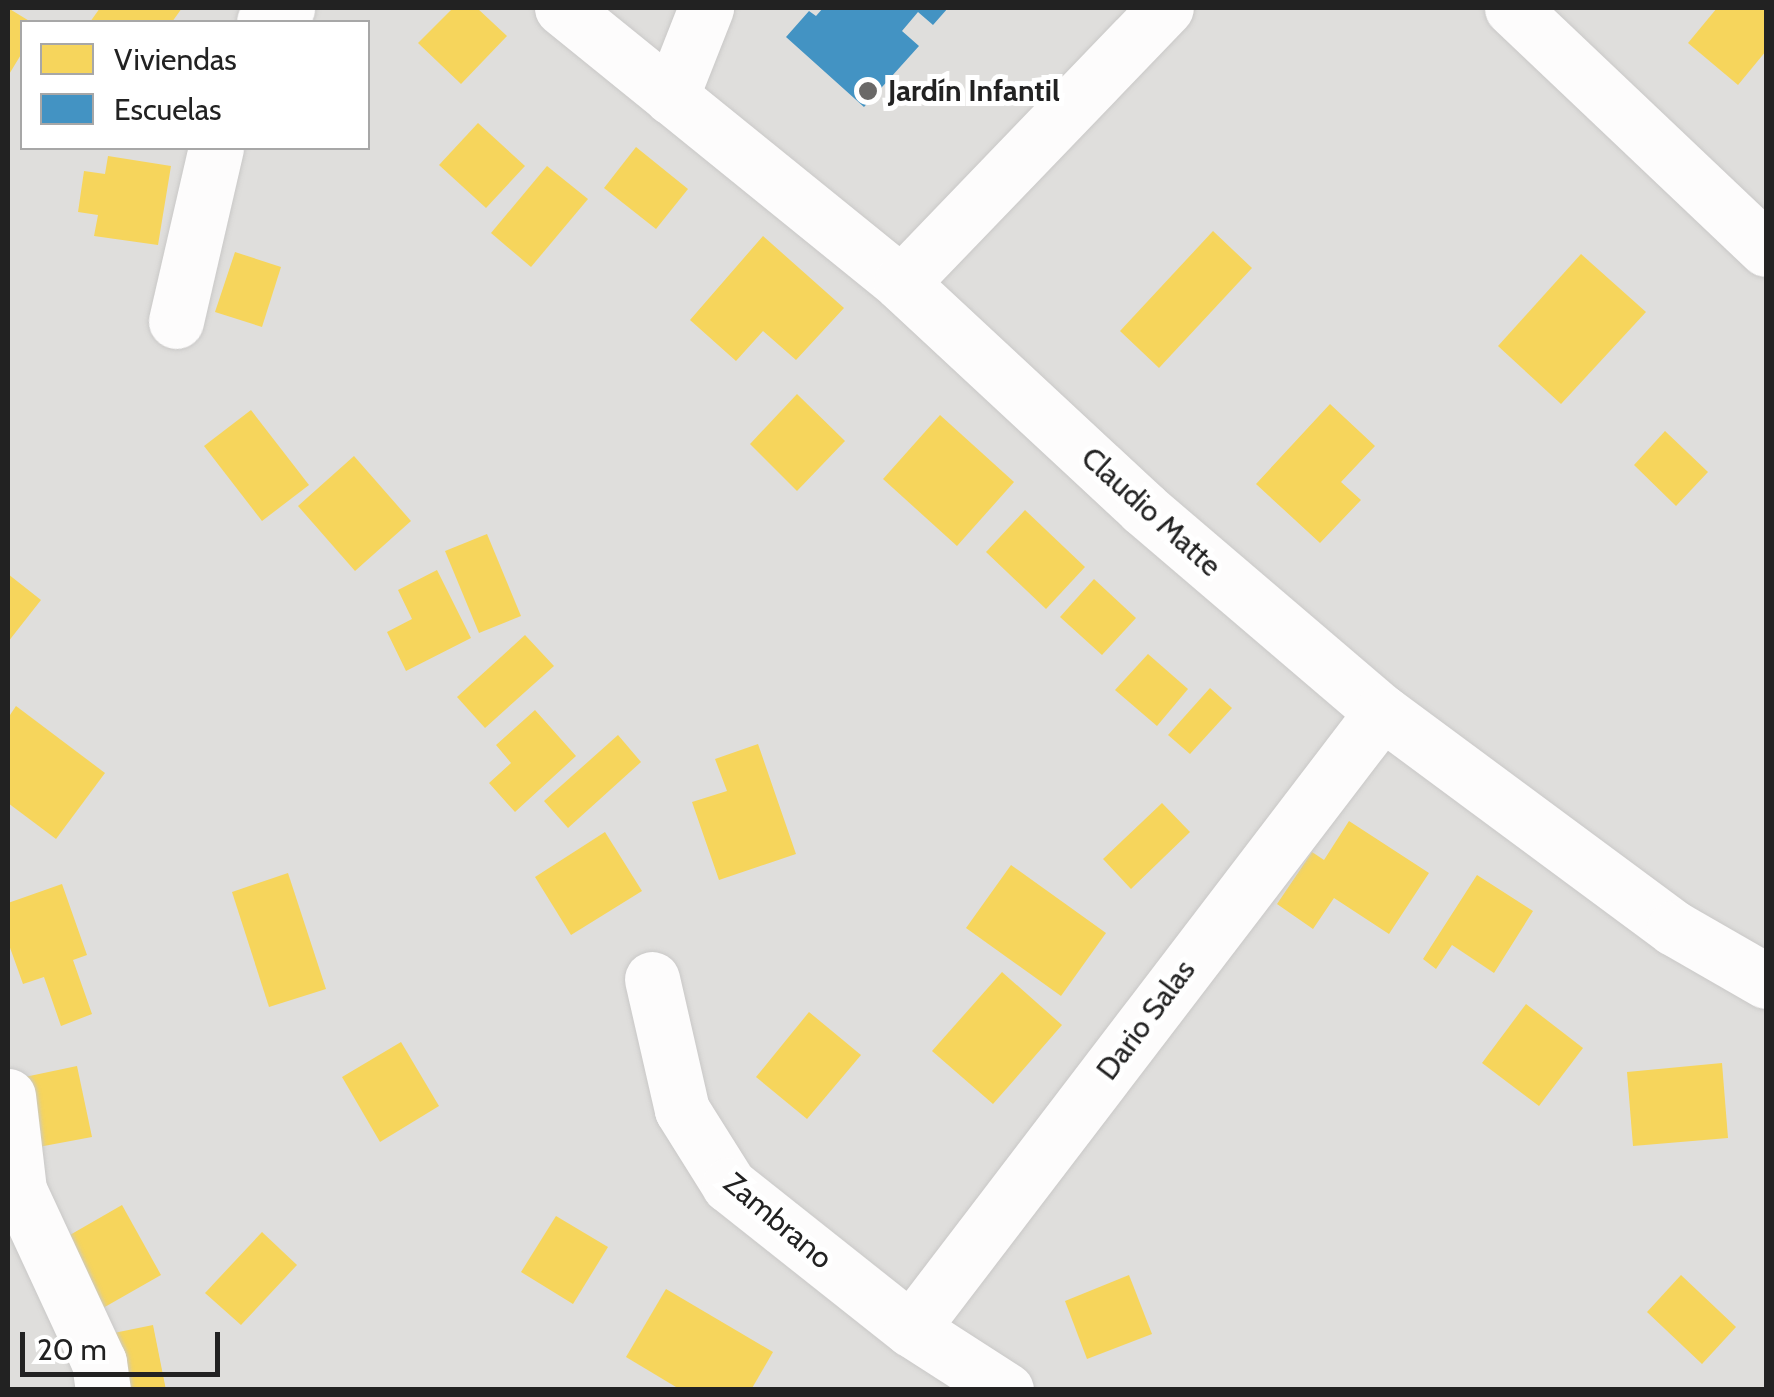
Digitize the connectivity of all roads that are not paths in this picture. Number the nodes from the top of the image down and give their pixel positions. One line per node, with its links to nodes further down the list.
1 (562, 8): 6 (street, Claudio Matte)
2 (706, 8): 6 (street)
3 (1166, 8): 5 (street)
4 (1512, 8): 8 (street)
5 (1120, 30): 9 (street)
6 (671, 97): 9 (street, Claudio Matte)
7 (216, 150): 10 (street)
8 (1766, 250)
9 (901, 282): 11 (street, Claudio Matte)
10 (176, 321)
11 (1382, 712): 13 (street, Claudio Matte); 16 (street, Dario Salas)
12 (652, 979): 16 (street, Zambrano)
13 (1766, 981)
14 (8, 1096): 15 (street)
15 (13, 1191): 17 (street)
16 (910, 1328): 18 (street, Zambrano)
17 (104, 1390)
18 (1006, 1390)

